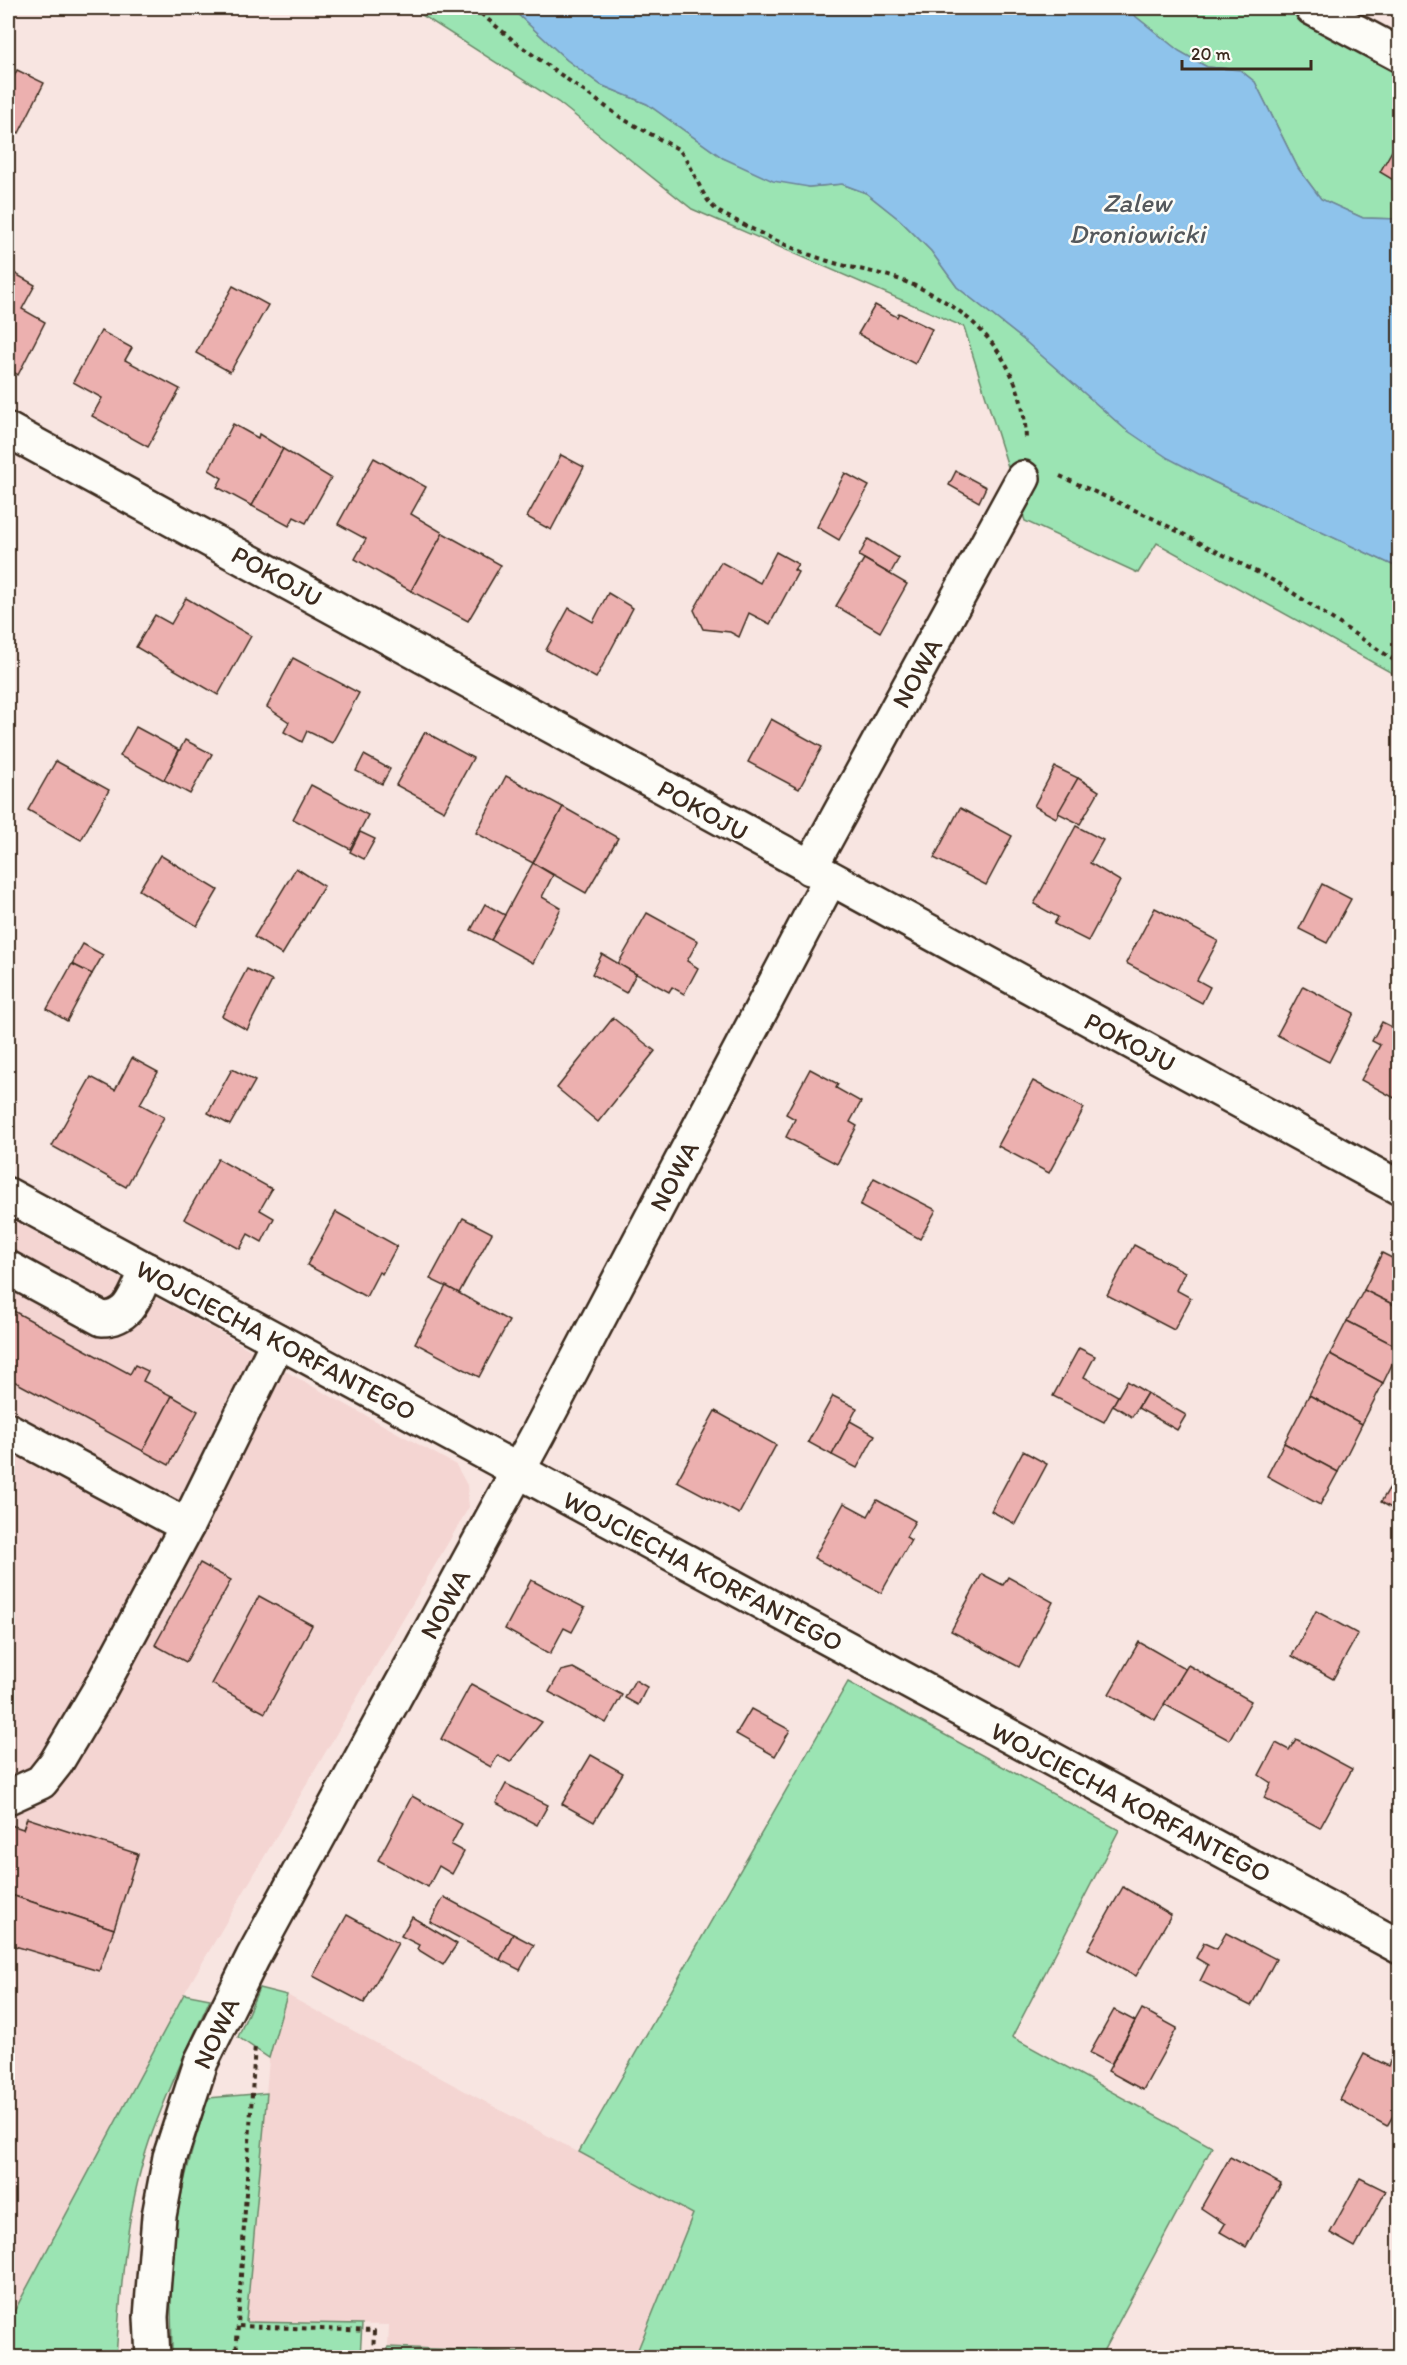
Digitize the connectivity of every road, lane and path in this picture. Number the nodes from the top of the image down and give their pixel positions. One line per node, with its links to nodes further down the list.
1 (474, 8): 5 (path)
2 (1312, 8): 3 (street)
3 (1400, 55)
4 (8, 430): 7 (street, POKOJU)
5 (1023, 478): 6 (path); 7 (street, NOWA)
6 (1400, 664)
7 (820, 874): 8 (street, POKOJU); 14 (street, NOWA)
8 (1400, 1188)
9 (8, 1195): 11 (street, WOJCIECHA KORFANTEGO)
10 (8, 1268): 11 (street)
11 (147, 1270): 12 (street, WOJCIECHA KORFANTEGO)
12 (278, 1341): 14 (street, WOJCIECHA KORFANTEGO); 15 (street)
13 (8, 1430): 15 (street)
14 (518, 1472): 17 (street, WOJCIECHA KORFANTEGO); 20 (street, NOWA)
15 (187, 1526): 16 (street)
16 (8, 1797)
17 (1400, 1947)
18 (255, 2036): 19 (path)
19 (239, 2326): 21 (path); 22 (path)
20 (153, 2358)
21 (236, 2358)
22 (373, 2358)

